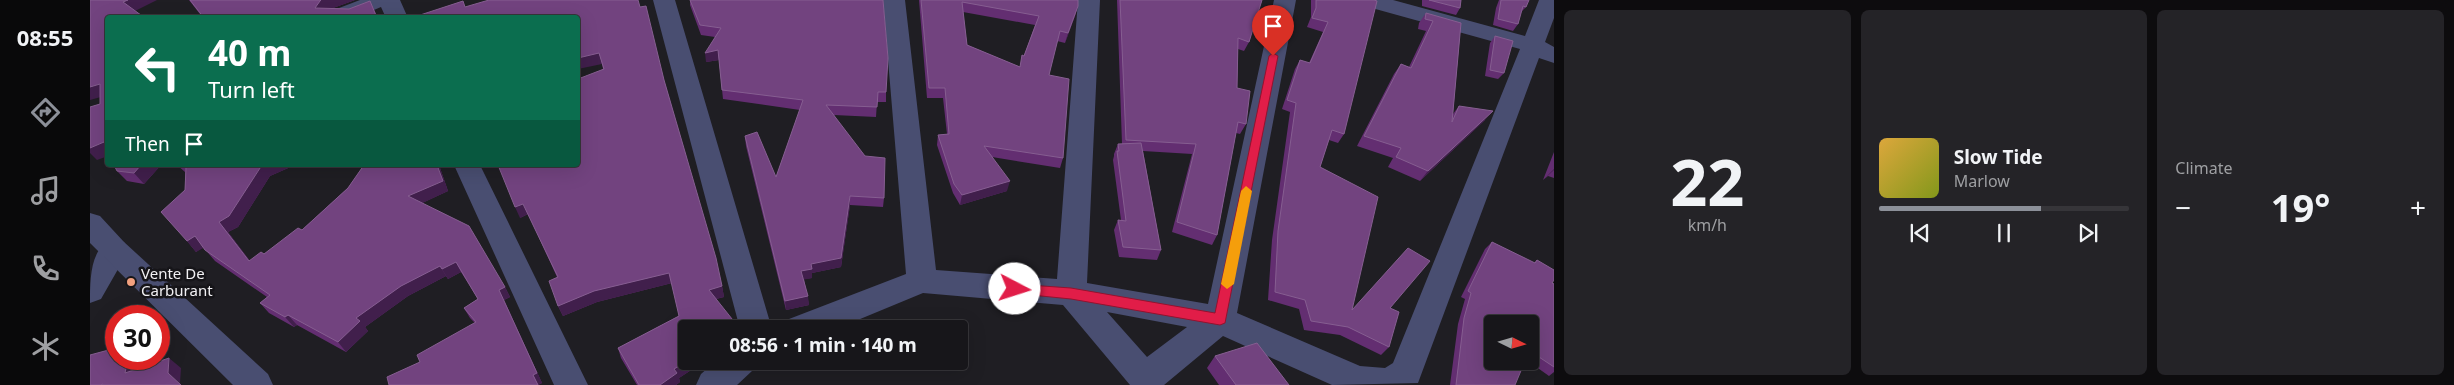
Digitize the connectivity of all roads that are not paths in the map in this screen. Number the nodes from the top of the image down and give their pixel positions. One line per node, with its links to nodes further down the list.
1 (379, 0): 9 (street)
2 (389, 0): 10 (street)
3 (664, 0): 18 (street)
4 (894, 0): 15 (street)
5 (1089, 0): 17 (street)
6 (1285, 0): 20 (street)
7 (1369, 0): 11 (street)
8 (1550, 0): 11 (street)
9 (342, 15)
10 (396, 15)
11 (1543, 50): 22 (street)
12 (468, 167): 25 (street)
13 (90, 224): 14 (street)
14 (114, 250): 16 (street); 24 (street)
15 (922, 281): 17 (street); 19 (street)
16 (90, 290)
17 (1071, 293): 20 (street); 23 (street)
18 (753, 320)
19 (823, 320)
20 (1220, 320): 22 (street); 23 (street)
21 (730, 370): 26 (street)
22 (1406, 379)
23 (1146, 381)
24 (256, 385)
25 (571, 385)
26 (713, 385)

